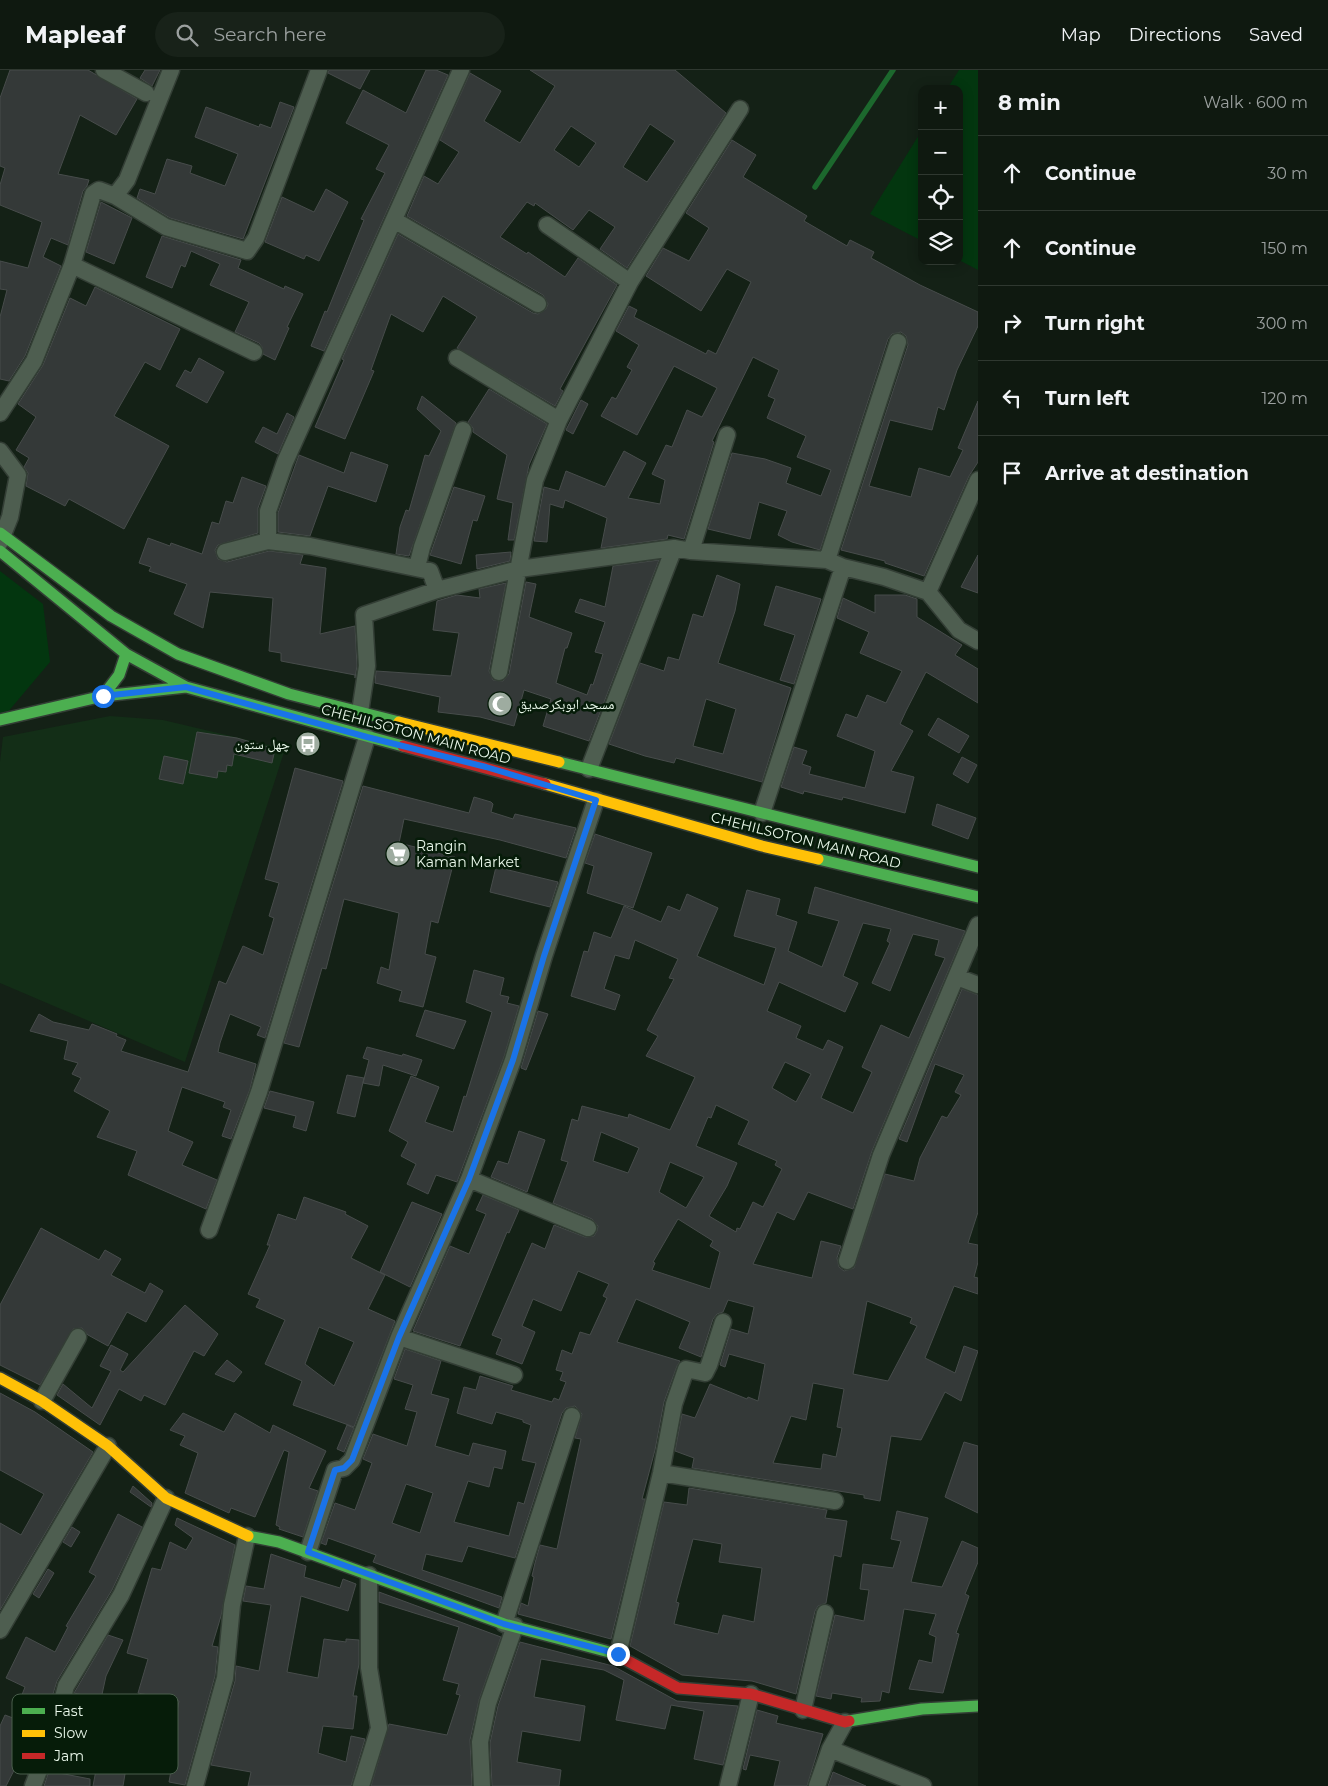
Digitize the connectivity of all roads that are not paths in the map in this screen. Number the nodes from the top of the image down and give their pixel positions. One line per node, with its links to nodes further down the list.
1 (104, 70): 5 (street)
2 (171, 70): 7 (street)
3 (319, 70): 7 (street)
4 (461, 70): 8 (street)
5 (146, 93)
6 (740, 109): 11 (street)
7 (115, 196): 10 (street)
8 (394, 220): 12 (street); 23 (street)
9 (547, 225): 11 (street)
10 (72, 265): 14 (street); 16 (street)
11 (630, 282): 17 (street)
12 (538, 304)
13 (898, 342): 27 (street)
14 (254, 352)
15 (457, 358): 17 (street)
16 (0, 413)
17 (559, 420): 30 (street)
18 (463, 430): 28 (street)
19 (727, 435): 25 (street)
20 (0, 451): 22 (street)
21 (978, 480): 32 (street)
22 (1, 540): 34 (main road, CHEHILSOTON MAIN ROAD); 38 (main road, CHEHILSOTON MAIN ROAD)
23 (268, 541): 26 (street); 28 (street)
24 (674, 548): 25 (street); 30 (street); 41 (street)
25 (691, 551): 27 (street)
26 (225, 552)
27 (827, 560): 29 (street)
28 (417, 567): 31 (street)
29 (843, 567): 32 (street); 43 (street)
30 (519, 569): 31 (street); 35 (street)
31 (437, 590): 38 (street)
32 (928, 592): 33 (street)
33 (978, 641)
34 (126, 654): 36 (main road, CHEHILSOTON MAIN ROAD); 37 (main road)
35 (499, 672)
36 (186, 687): 37 (main road); 40 (main road, CHEHILSOTON MAIN ROAD)
37 (103, 696): 39 (main road)
38 (360, 712): 41 (main road, CHEHILSOTON MAIN ROAD)
39 (0, 720)
40 (367, 737): 42 (main road, CHEHILSOTON MAIN ROAD); 51 (street)
41 (589, 769): 43 (main road, CHEHILSOTON MAIN ROAD)
42 (596, 800): 45 (main road, CHEHILSOTON MAIN ROAD); 49 (street)
43 (762, 813): 44 (main road, CHEHILSOTON MAIN ROAD)
44 (978, 867)
45 (978, 897)
46 (978, 925): 47 (street)
47 (957, 977): 48 (street); 52 (street)
48 (978, 985)
49 (469, 1179): 50 (street); 55 (street)
50 (588, 1228)
51 (209, 1230)
52 (847, 1261)
53 (723, 1322): 61 (street)
54 (78, 1337): 58 (street)
55 (399, 1337): 56 (street); 65 (street)
56 (514, 1375)
57 (0, 1378): 58 (main road)
58 (42, 1402): 60 (main road)
59 (572, 1416): 68 (street)
60 (108, 1446): 62 (main road); 69 (street)
61 (661, 1473): 63 (street); 70 (street)
62 (166, 1498): 64 (main road); 71 (street)
63 (835, 1501)
64 (247, 1536): 65 (main road); 79 (street)
65 (308, 1552): 66 (main road)
66 (369, 1575): 68 (main road); 80 (street)
67 (825, 1613): 74 (street)
68 (510, 1625): 70 (main road); 81 (street)
69 (0, 1630)
70 (618, 1654): 72 (main road)
71 (64, 1694)
72 (751, 1694): 74 (main road); 82 (street)
73 (978, 1706): 75 (main road)
74 (802, 1710): 75 (main road)
75 (845, 1722): 76 (street)
76 (830, 1748): 83 (street); 84 (street)
77 (38, 1774): 78 (street)
78 (33, 1786)
79 (195, 1786)
80 (361, 1786)
81 (482, 1786)
82 (728, 1786)
83 (817, 1786)
84 (923, 1786)

